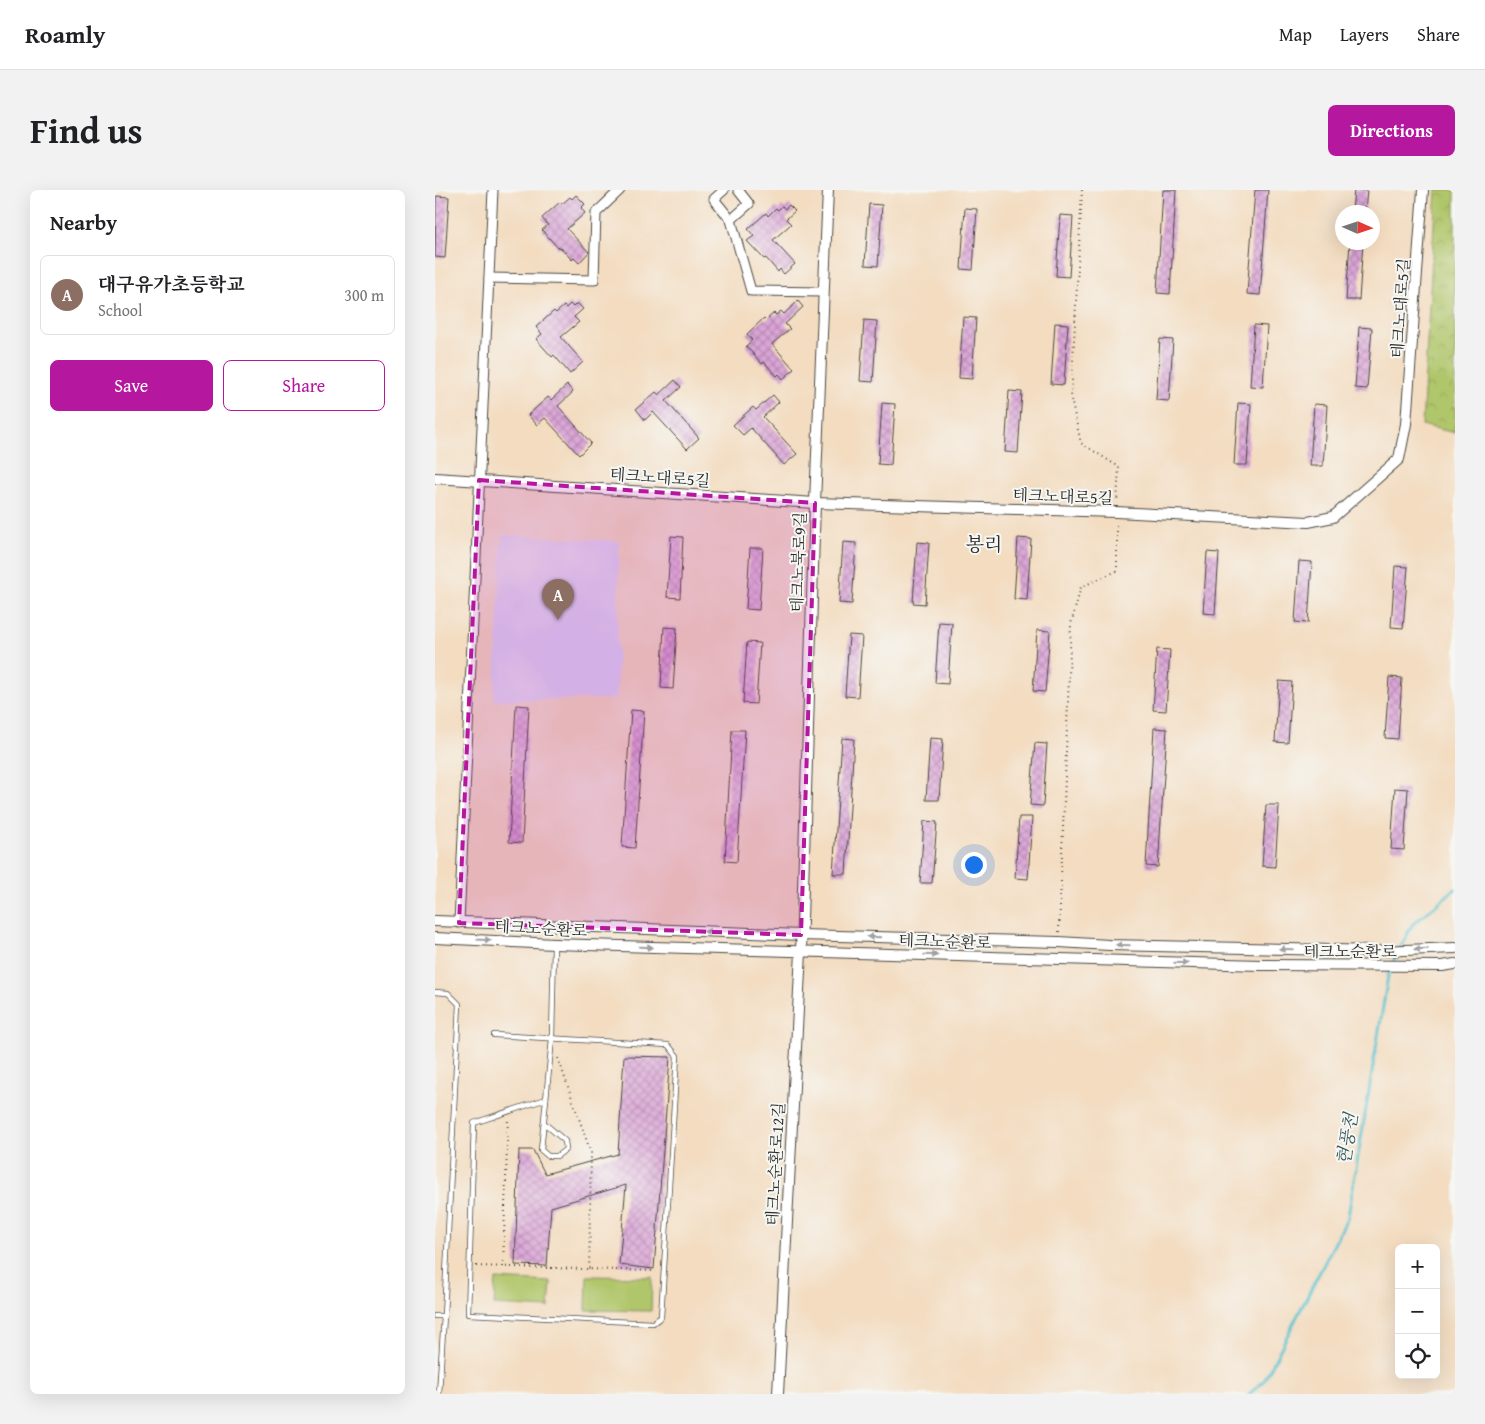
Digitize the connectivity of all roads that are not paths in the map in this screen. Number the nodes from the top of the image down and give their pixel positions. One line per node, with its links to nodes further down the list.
1 (493, 190): 8 (street)
2 (724, 190): 7 (street)
3 (738, 190): 7 (street)
4 (828, 190): 9 (street, 테크노북로9길)
5 (1423, 190): 12 (street, 테크노대로5길)
6 (614, 192): 8 (street)
7 (731, 220): 9 (street)
8 (489, 278): 11 (street)
9 (823, 292): 12 (street, 테크노북로9길)
10 (435, 478): 11 (street, 테크노대로5길)
11 (479, 480): 12 (street, 테크노대로5길); 14 (street)
12 (815, 503): 15 (street, 테크노북로9길)
13 (435, 922): 14 (street, 테크노순환로)
14 (459, 923): 15 (street, 테크노순환로, one-way to 14)
15 (801, 935): 18 (street, 테크노순환로, one-way to 15); 19 (street, 테크노순환로12길)
16 (435, 938): 17 (street, 테크노순환로, one-way to 17)
17 (555, 944): 19 (street, 테크노순환로, one-way to 19); 23 (lane)
18 (1455, 948)
19 (801, 952): 20 (street, 테크노순환로, one-way to 20); 29 (street, 테크노순환로12길)
20 (1455, 964)
21 (435, 992): 27 (lane)
22 (494, 1035): 23 (lane)
23 (552, 1039): 24 (lane); 24 (lane)
24 (546, 1100): 25 (lane)
25 (544, 1123): 25 (lane)
26 (435, 1316): 27 (lane)
27 (444, 1316): 28 (lane)
28 (439, 1394)
29 (778, 1394)

